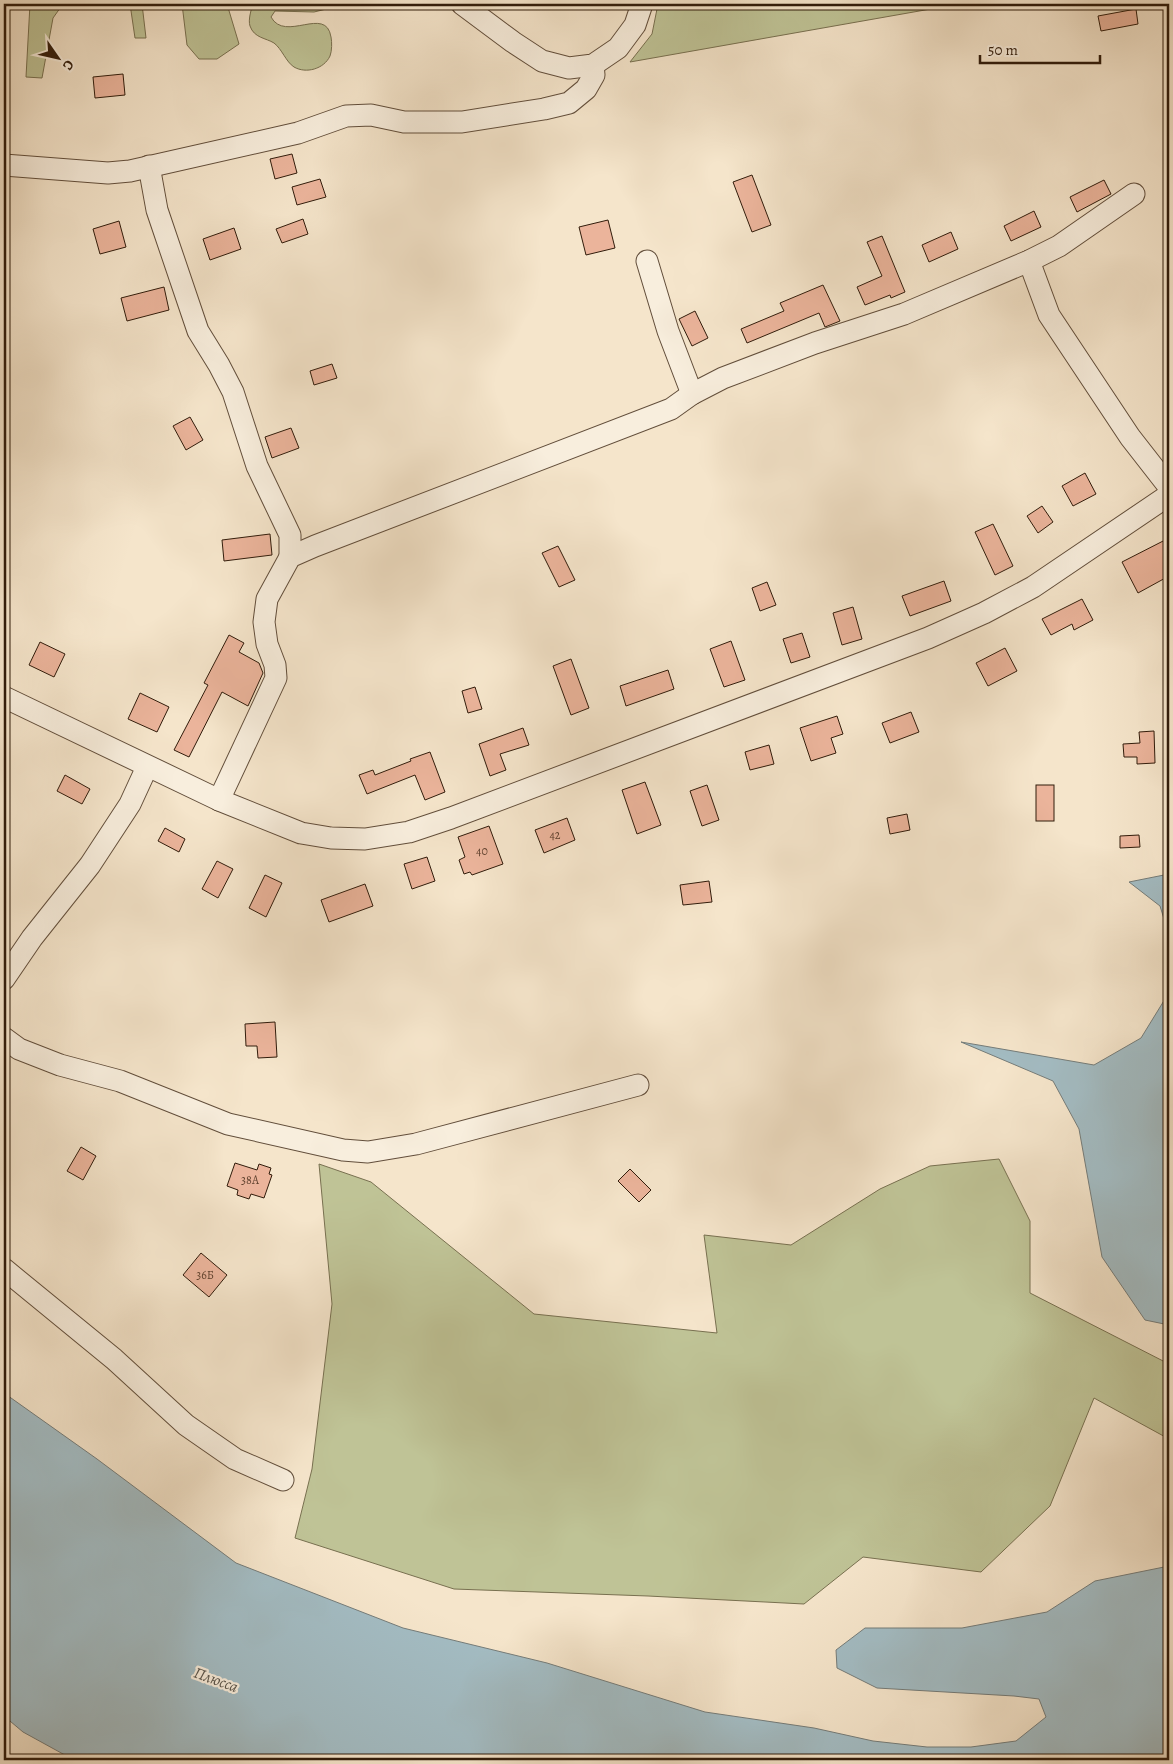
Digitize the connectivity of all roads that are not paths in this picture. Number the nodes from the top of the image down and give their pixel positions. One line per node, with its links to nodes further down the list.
1 (462, 4): 3 (street)
2 (642, 4): 3 (street)
3 (593, 65): 5 (street)
4 (4, 166): 5 (street)
5 (149, 166): 12 (street)
6 (1134, 194): 8 (street)
7 (648, 261): 9 (street)
8 (1029, 262): 9 (street); 10 (street)
9 (692, 394): 12 (street)
10 (1169, 487)
11 (1169, 495): 15 (street)
12 (290, 557): 15 (street)
13 (4, 697): 14 (street)
14 (147, 767): 15 (street); 16 (street)
15 (219, 800)
16 (4, 979)
17 (4, 1038): 18 (street)
18 (638, 1085)
19 (4, 1269): 20 (street)
20 (283, 1480)

